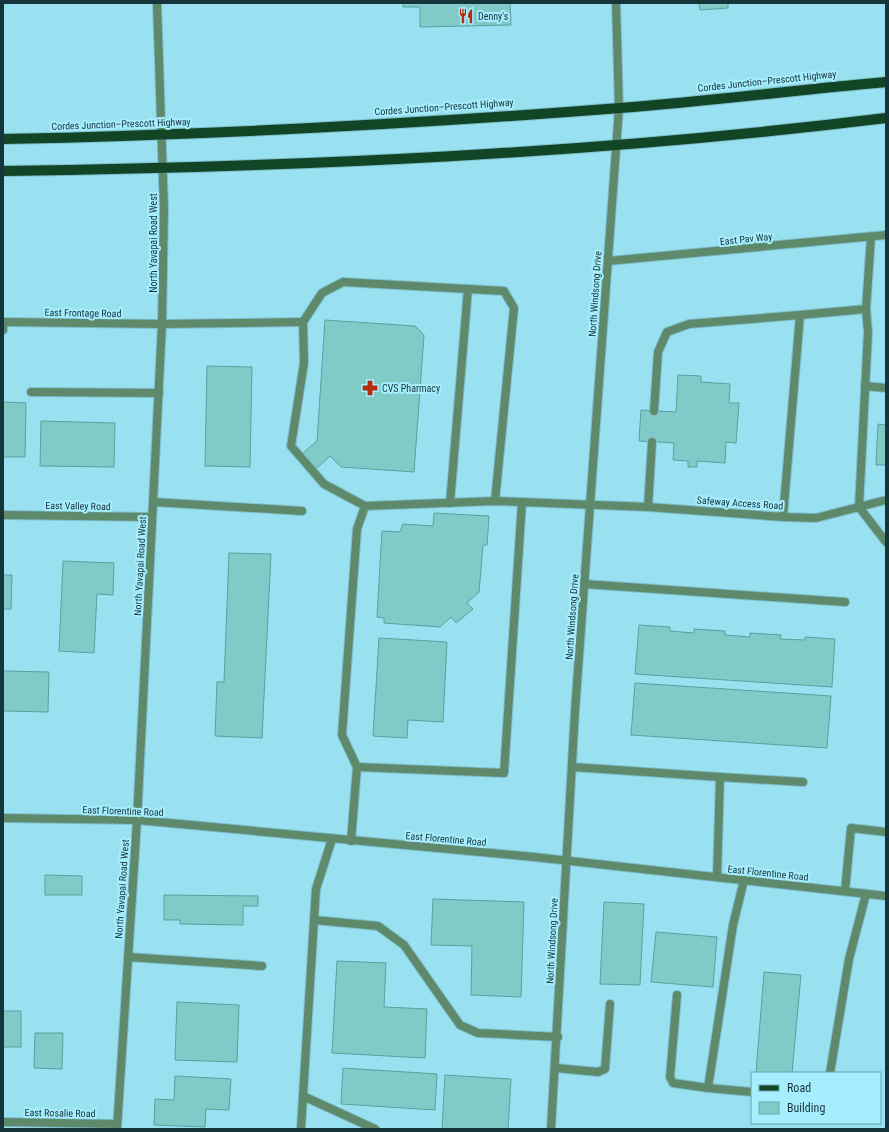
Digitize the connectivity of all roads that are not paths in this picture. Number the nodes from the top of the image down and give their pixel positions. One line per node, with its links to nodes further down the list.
1 (157, 3): 6 (street, North Yavapai Road West)
2 (616, 3): 4 (street, North Windsong Drive)
3 (886, 82): 4 (main road, Cordes Junction–Prescott Highway)
4 (619, 108): 6 (main road, Cordes Junction–Prescott Highway); 8 (street, North Windsong Drive)
5 (886, 118): 8 (main road)
6 (160, 136): 7 (main road, Cordes Junction–Prescott Highway); 9 (street, North Yavapai Road West)
7 (3, 139)
8 (617, 146): 9 (main road); 13 (street, North Windsong Drive)
9 (162, 169): 10 (main road); 19 (street, North Yavapai Road West)
10 (3, 171)
11 (886, 235): 12 (street, East Pav Way)
12 (871, 237): 13 (street, East Pav Way); 15 (street)
13 (608, 261): 32 (street, North Windsong Drive)
14 (468, 289): 18 (street); 28 (street); 31 (street)
15 (866, 309): 16 (street); 21 (street)
16 (800, 315): 25 (street); 39 (street)
17 (3, 322): 19 (street, East Frontage Road); 20 (street)
18 (303, 322): 19 (street, East Frontage Road); 33 (street)
19 (162, 324): 24 (street, North Yavapai Road West)
20 (3, 330)
21 (865, 386): 22 (street); 35 (street)
22 (886, 388)
23 (31, 392): 24 (street)
24 (159, 393): 29 (street, North Yavapai Road West)
25 (654, 411)
26 (652, 442): 34 (street)
27 (886, 500): 35 (street, Safeway Access Road)
28 (495, 501): 30 (street, Safeway Access Road); 31 (street, Safeway Access Road)
29 (153, 502): 36 (street); 38 (street, North Yavapai Road West)
30 (522, 502): 32 (street, Safeway Access Road); 43 (street)
31 (450, 503): 33 (street, Safeway Access Road)
32 (590, 505): 34 (street, Safeway Access Road); 41 (street, North Windsong Drive)
33 (365, 506): 43 (street)
34 (648, 506): 39 (street, Safeway Access Road)
35 (859, 507): 39 (street, Safeway Access Road); 40 (street)
36 (302, 511)
37 (3, 515): 38 (street, East Valley Road)
38 (152, 517): 48 (street, North Yavapai Road West)
39 (784, 517)
40 (886, 542)
41 (584, 584): 42 (street); 44 (street, North Windsong Drive)
42 (845, 602)
43 (357, 767): 51 (street)
44 (572, 767): 45 (street); 52 (street, North Windsong Drive)
45 (720, 777): 46 (street); 53 (street)
46 (803, 782)
47 (3, 818): 48 (street, East Florentine Road)
48 (137, 820): 50 (street, East Florentine Road); 59 (street, North Yavapai Road West)
49 (886, 832): 55 (street)
50 (332, 839): 51 (street, East Florentine Road); 58 (street)
51 (351, 841): 52 (street, East Florentine Road)
52 (566, 861): 53 (street, East Florentine Road); 63 (street, North Windsong Drive)
53 (717, 877): 54 (street, East Florentine Road)
54 (744, 880): 55 (street, East Florentine Road); 66 (street)
55 (845, 891): 56 (street, East Florentine Road)
56 (866, 894): 57 (street, East Florentine Road); 65 (street)
57 (886, 896)
58 (314, 920): 63 (street); 68 (street)
59 (128, 957): 60 (street); 70 (street, North Yavapai Road West)
60 (262, 966)
61 (677, 994): 66 (street)
62 (610, 1004): 64 (street)
63 (558, 1037): 64 (street, North Windsong Drive)
64 (556, 1068): 73 (street, North Windsong Drive)
65 (830, 1072)
66 (708, 1088): 67 (street)
67 (751, 1092)
68 (303, 1096): 71 (street); 72 (street)
69 (3, 1122): 70 (street, East Rosalie Road)
70 (117, 1126)
71 (301, 1129)
72 (375, 1129)
73 (552, 1129)

